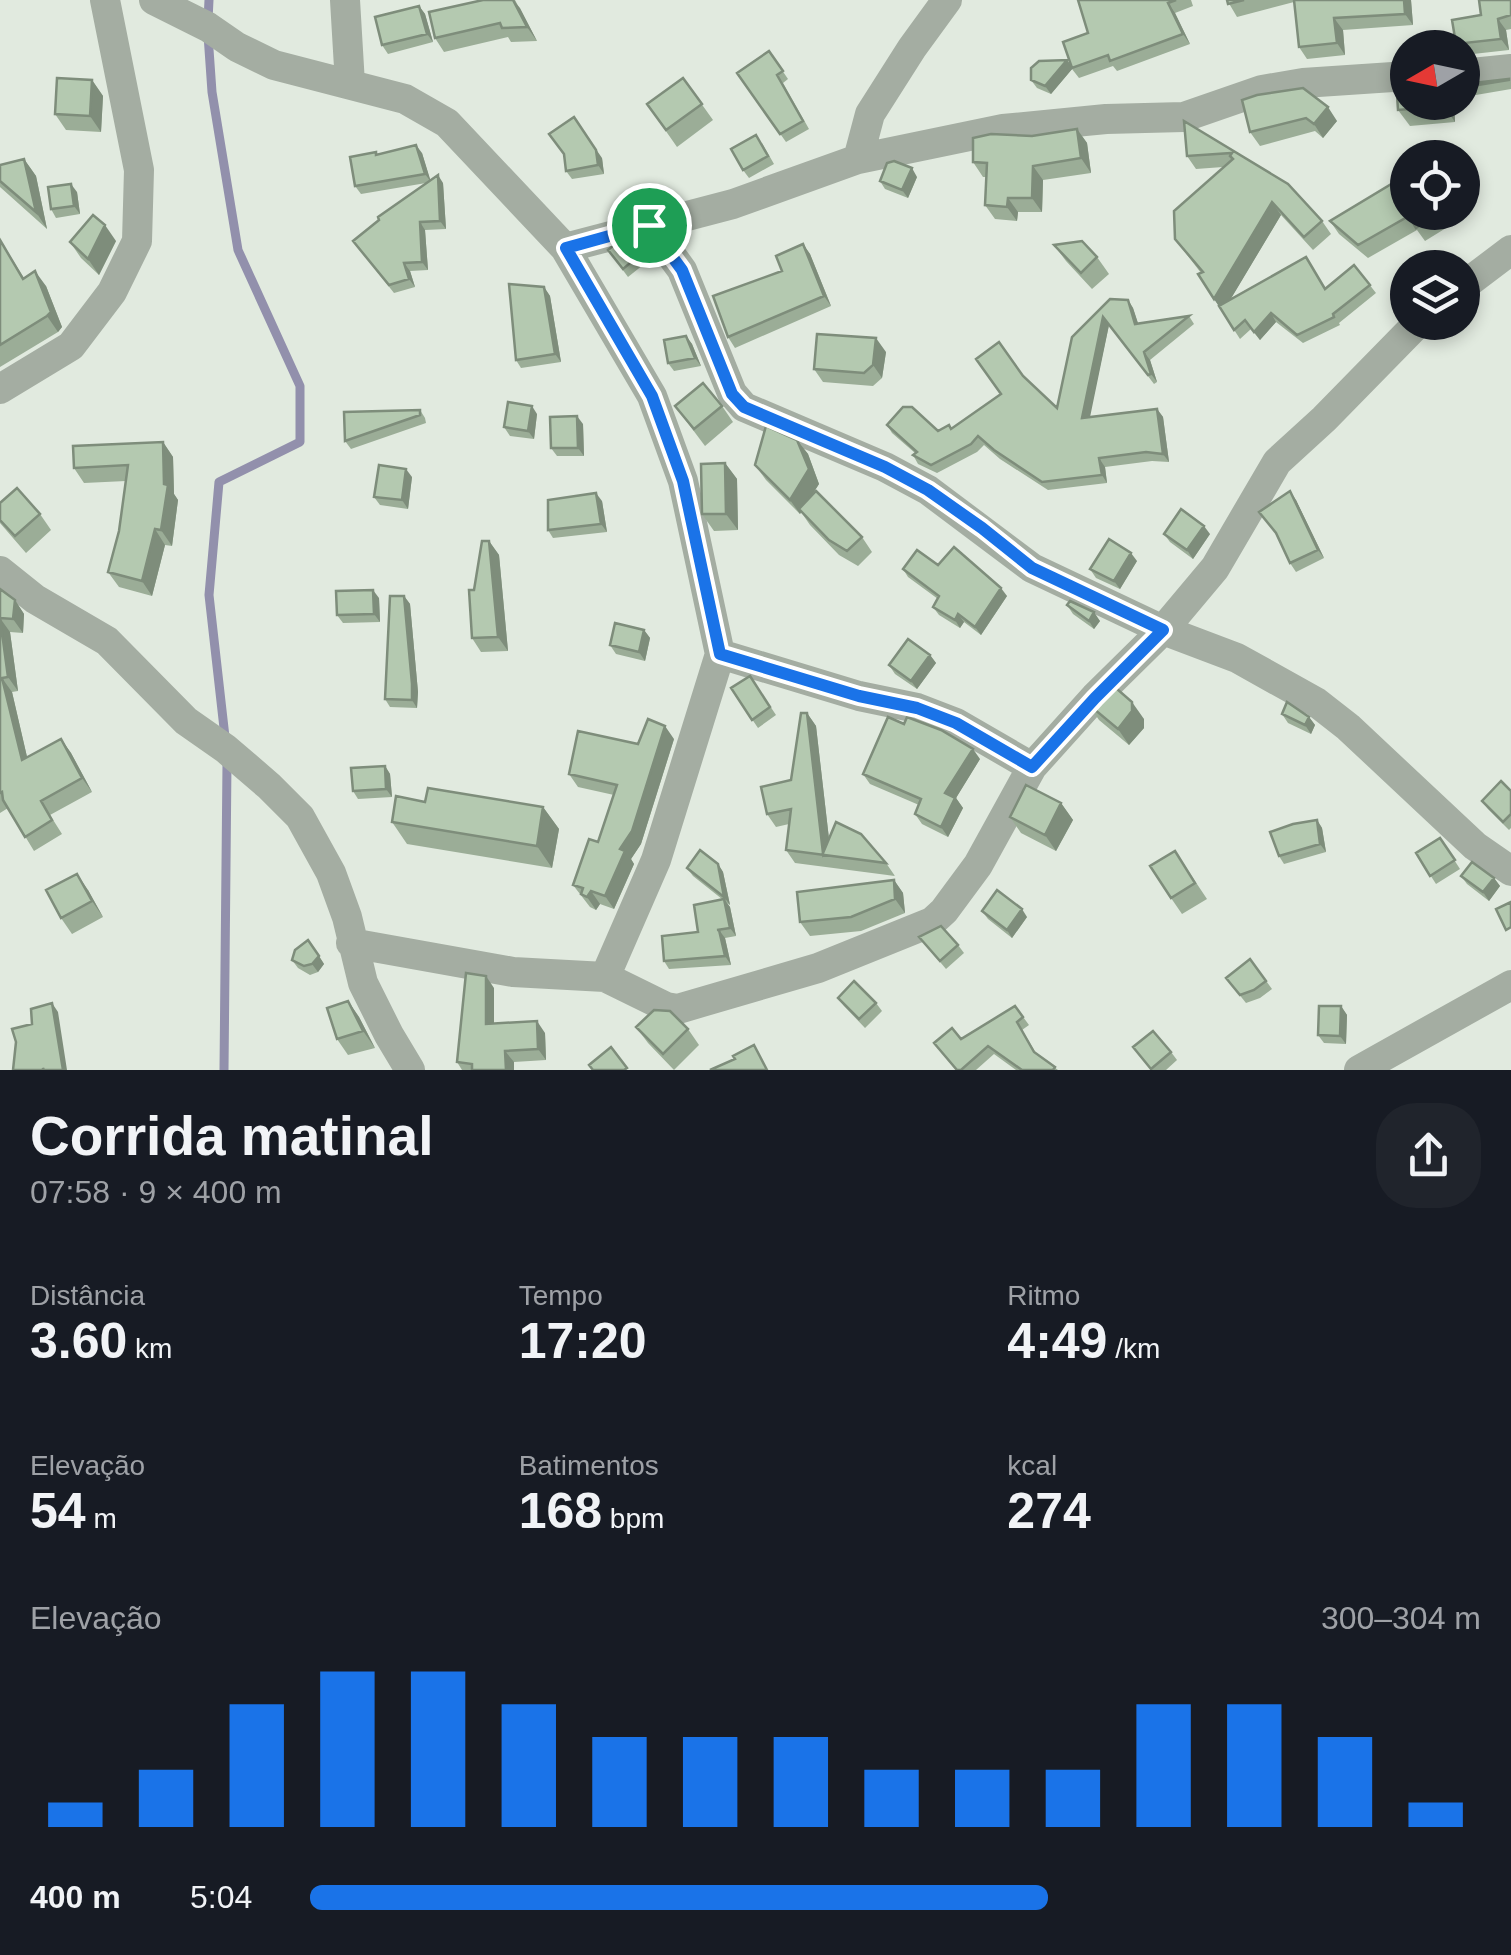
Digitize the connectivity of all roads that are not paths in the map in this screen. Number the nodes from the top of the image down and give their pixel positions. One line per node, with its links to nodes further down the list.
1 (105, 0): 15 (street)
2 (154, 0): 8 (street)
3 (345, 0): 8 (street)
4 (947, 0): 9 (street)
5 (1511, 69): 6 (street)
6 (1480, 72)
7 (1390, 77): 9 (street)
8 (350, 84): 11 (street)
9 (858, 159): 10 (street)
10 (649, 225): 11 (street); 17 (street)
11 (566, 248): 18 (street)
12 (1511, 250): 13 (street)
13 (1480, 273)
14 (1401, 340): 17 (street)
15 (0, 389)
16 (0, 570): 21 (street)
17 (1163, 630): 19 (street); 20 (street)
18 (720, 654): 19 (street); 22 (street)
19 (1032, 767): 22 (street)
20 (1511, 872)
21 (352, 943): 22 (street); 24 (street)
22 (605, 977)
23 (1511, 985): 25 (street)
24 (410, 1070)
25 (1359, 1070)

